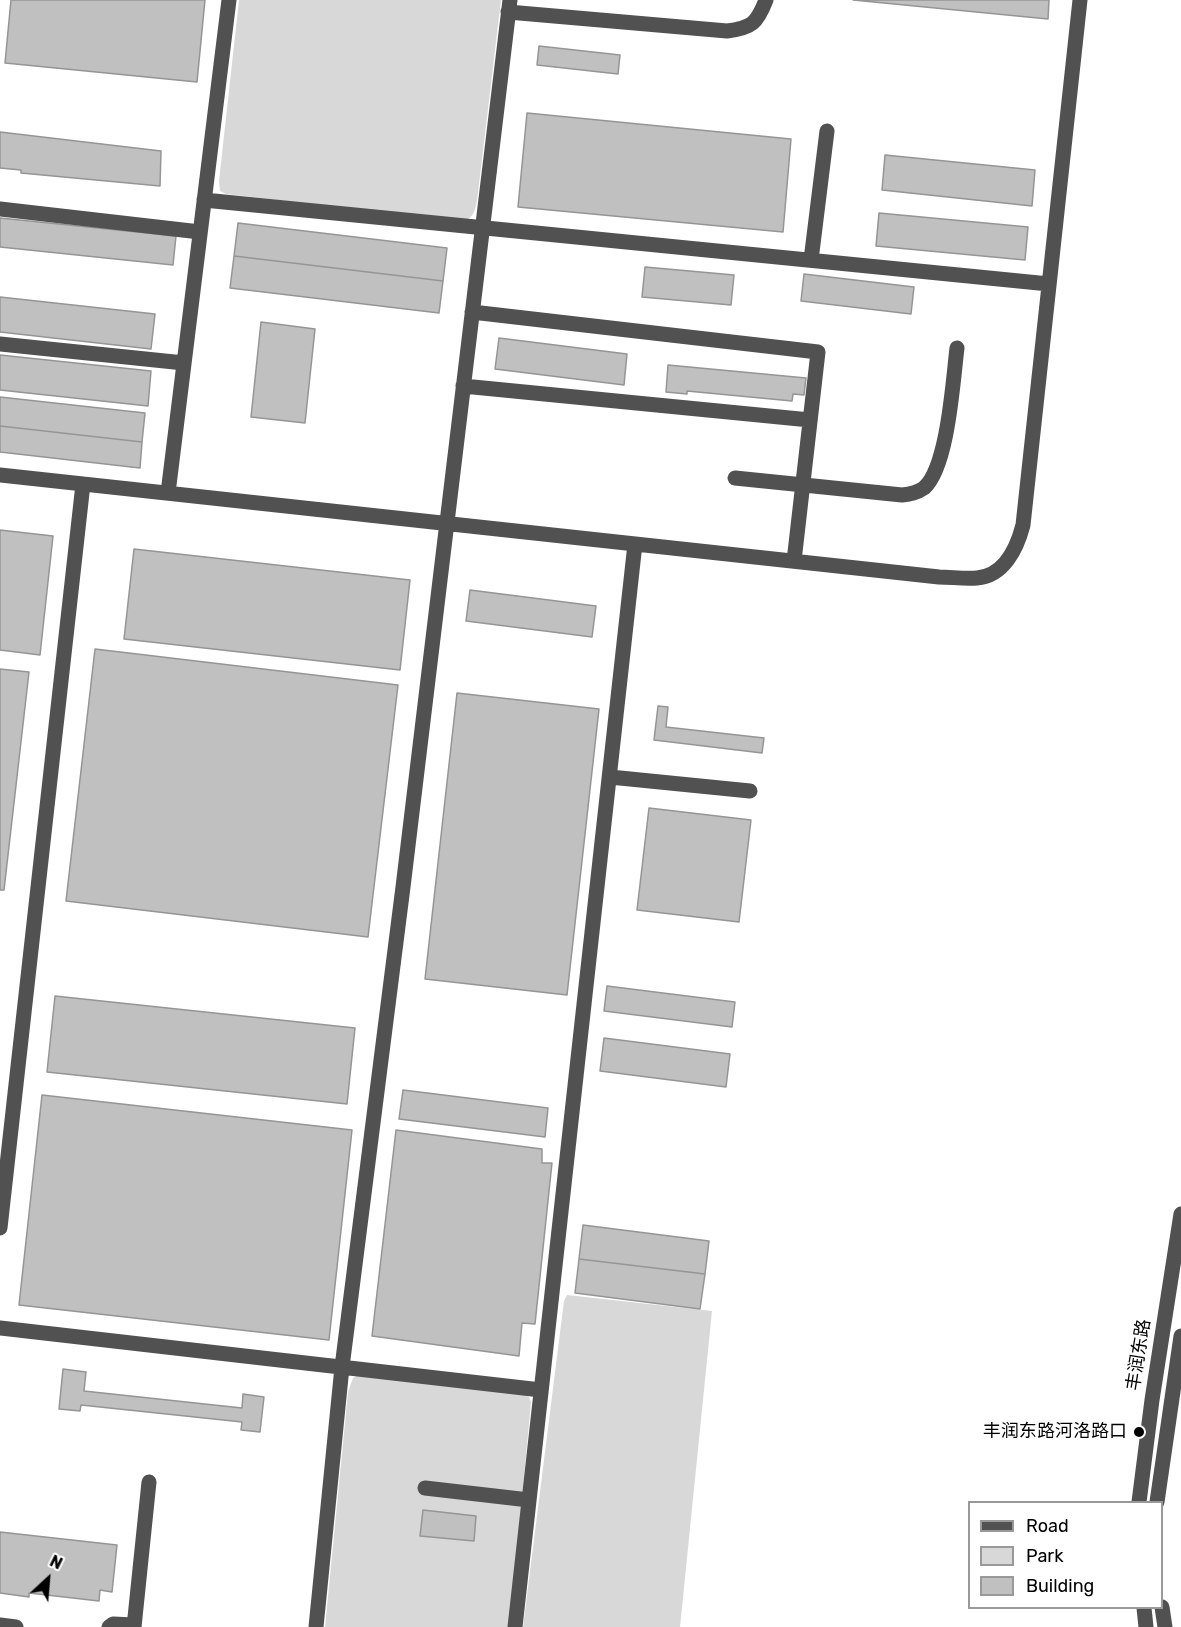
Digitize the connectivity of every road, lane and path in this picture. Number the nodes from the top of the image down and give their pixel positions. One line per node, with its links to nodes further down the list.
1 (230, 0): 6 (street)
2 (766, 0): 4 (street)
3 (1080, 0): 11 (street)
4 (509, 6): 8 (street)
5 (827, 131): 10 (street)
6 (204, 200): 8 (street); 9 (street)
7 (0, 209): 9 (street)
8 (482, 228): 10 (street); 12 (street)
9 (200, 232): 15 (street)
10 (811, 260): 11 (street)
11 (1049, 284): 25 (street)
12 (472, 312): 16 (street); 17 (street)
13 (0, 344): 15 (street)
14 (957, 348): 21 (street)
15 (184, 363): 22 (street)
16 (463, 386): 17 (street); 23 (street)
17 (810, 420): 21 (street)
18 (0, 475): 20 (street)
19 (735, 478): 21 (street)
20 (82, 484): 22 (street); 29 (street)
21 (803, 485): 25 (street)
22 (168, 493): 23 (street)
23 (446, 523): 24 (street); 32 (street)
24 (636, 544): 25 (street); 26 (street)
25 (794, 561)
26 (610, 777): 27 (street); 33 (street)
27 (750, 791)
28 (1181, 1214): 37 (street, 丰润东路)
29 (0, 1228)
30 (0, 1328): 32 (street)
31 (1181, 1336): 38 (street)
32 (342, 1367): 33 (street); 45 (street)
33 (542, 1390): 36 (street)
34 (149, 1482): 42 (street)
35 (425, 1488): 36 (street)
36 (529, 1500): 46 (street)
37 (1139, 1501)
38 (1157, 1501)
39 (1144, 1609): 47 (street)
40 (1161, 1609): 48 (street)
41 (0, 1625): 43 (street)
42 (134, 1626): 44 (street)
43 (16, 1627)
44 (109, 1627)
45 (316, 1627)
46 (515, 1627)
47 (1146, 1627)
48 (1164, 1627)

